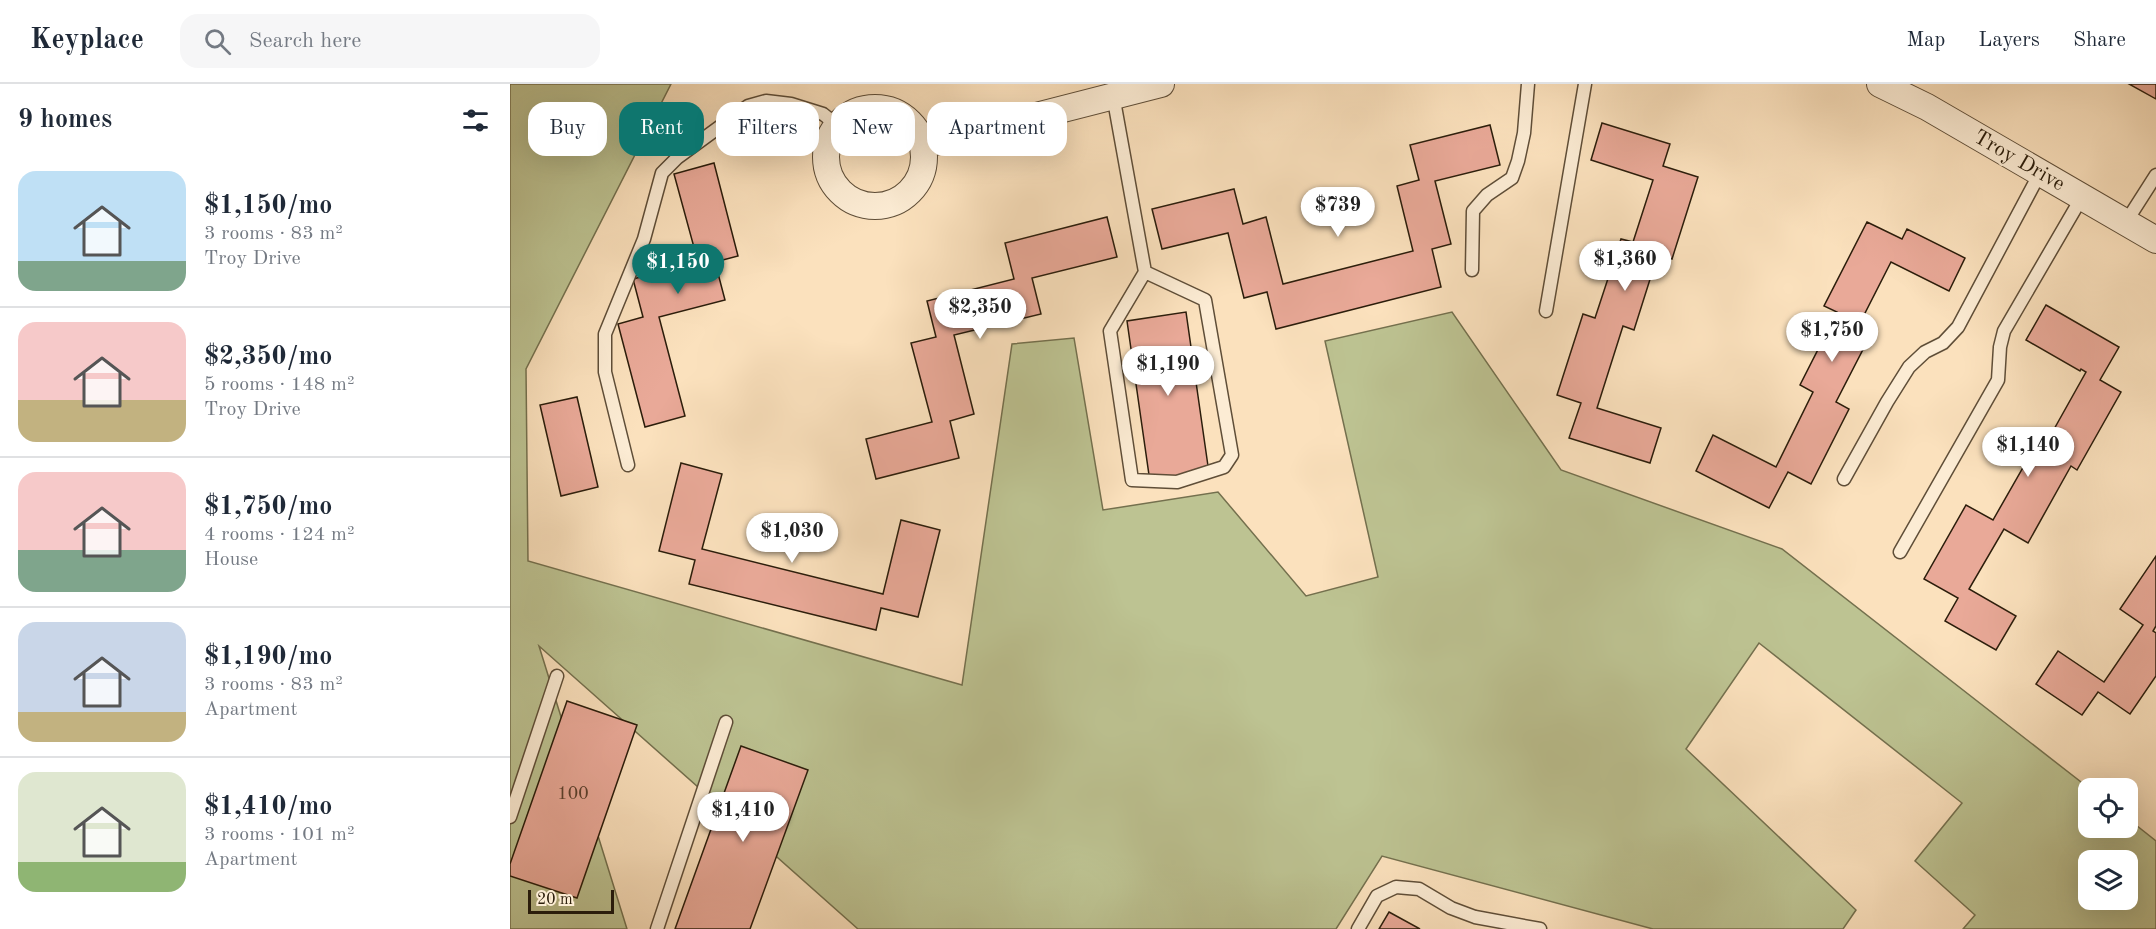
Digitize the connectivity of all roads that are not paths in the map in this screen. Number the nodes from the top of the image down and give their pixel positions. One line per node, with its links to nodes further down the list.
1 (1161, 84): 5 (street)
2 (1528, 84): 15 (lane)
3 (1585, 84): 17 (lane)
4 (1880, 84): 10 (street, Troy Drive)
5 (1113, 95): 9 (street); 16 (lane)
6 (831, 120): 18 (lane)
7 (915, 129): 9 (street)
8 (831, 137): 9 (street)
9 (923, 145)
10 (2040, 173): 12 (street, Troy Drive); 19 (lane)
11 (2156, 175): 13 (lane)
12 (2082, 197): 13 (street, Troy Drive); 20 (lane)
13 (2126, 222): 14 (street, Troy Drive)
14 (2156, 240)
15 (1472, 270)
16 (1145, 273): 16 (lane)
17 (1546, 311)
18 (628, 465)
19 (1844, 479)
20 (1900, 552)
21 (557, 676): 23 (lane)
22 (726, 722): 24 (lane)
23 (510, 817)
24 (657, 929)
25 (1358, 929): 26 (lane)
26 (1540, 929)

